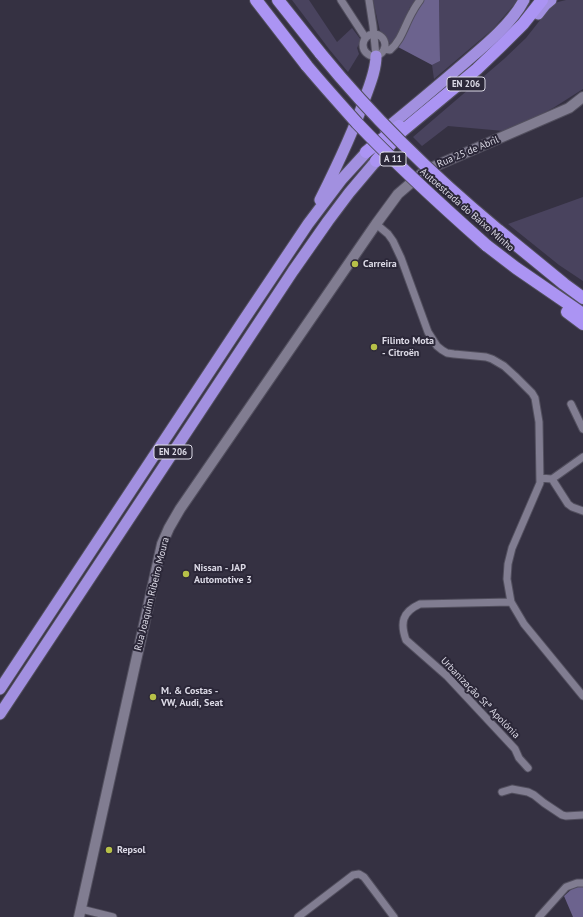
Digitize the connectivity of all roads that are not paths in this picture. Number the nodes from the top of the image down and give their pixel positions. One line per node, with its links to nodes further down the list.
1 (256, 0): 19 (highway, Autoestrada do Baixo Minho / A 11, bridge)
2 (278, 0): 18 (highway, Autoestrada do Baixo Minho / A 11, bridge)
3 (342, 0): 11 (street)
4 (369, 0): 10 (street)
5 (420, 0): 12 (street)
6 (524, 0): 14 (highway, EN 206)
7 (533, 0): 14 (highway, A 11)
8 (542, 0): 15 (highway, A 11)
9 (551, 0): 15 (highway, EN 206)
10 (374, 33): 11 (street); 12 (street); 12 (street)
11 (365, 37): 12 (street)
12 (380, 52): 16 (highway)
13 (583, 98): 17 (main road, Rua 25 de Abril)
14 (366, 152): 16 (highway, EN 206)
15 (376, 161): 33 (highway, EN 206)
16 (308, 224): 31 (highway, EN 206)
17 (374, 228): 27 (street); 38 (main road, Rua Joaquim Ribeiro Moura)
18 (515, 245): 20 (highway, A 11); 21 (highway, Autoestrada do Baixo Minho / A 11)
19 (516, 268): 22 (highway, Autoestrada do Baixo Minho / A 11); 23 (highway)
20 (583, 289)
21 (583, 298)
22 (583, 314)
23 (583, 324)
24 (571, 404): 25 (street)
25 (583, 428)
26 (583, 457): 28 (street)
27 (540, 478): 28 (street); 30 (street)
28 (552, 479): 29 (street)
29 (583, 511)
30 (511, 602): 32 (street); 34 (street, Urbanização Stª Apolónia)
31 (0, 689)
32 (583, 696)
33 (0, 714)
34 (528, 768)
35 (502, 792): 36 (street)
36 (583, 815)
37 (583, 883): 42 (street)
38 (80, 913): 39 (street)
39 (113, 917)
40 (298, 917): 41 (street)
41 (394, 917)
42 (538, 917)

